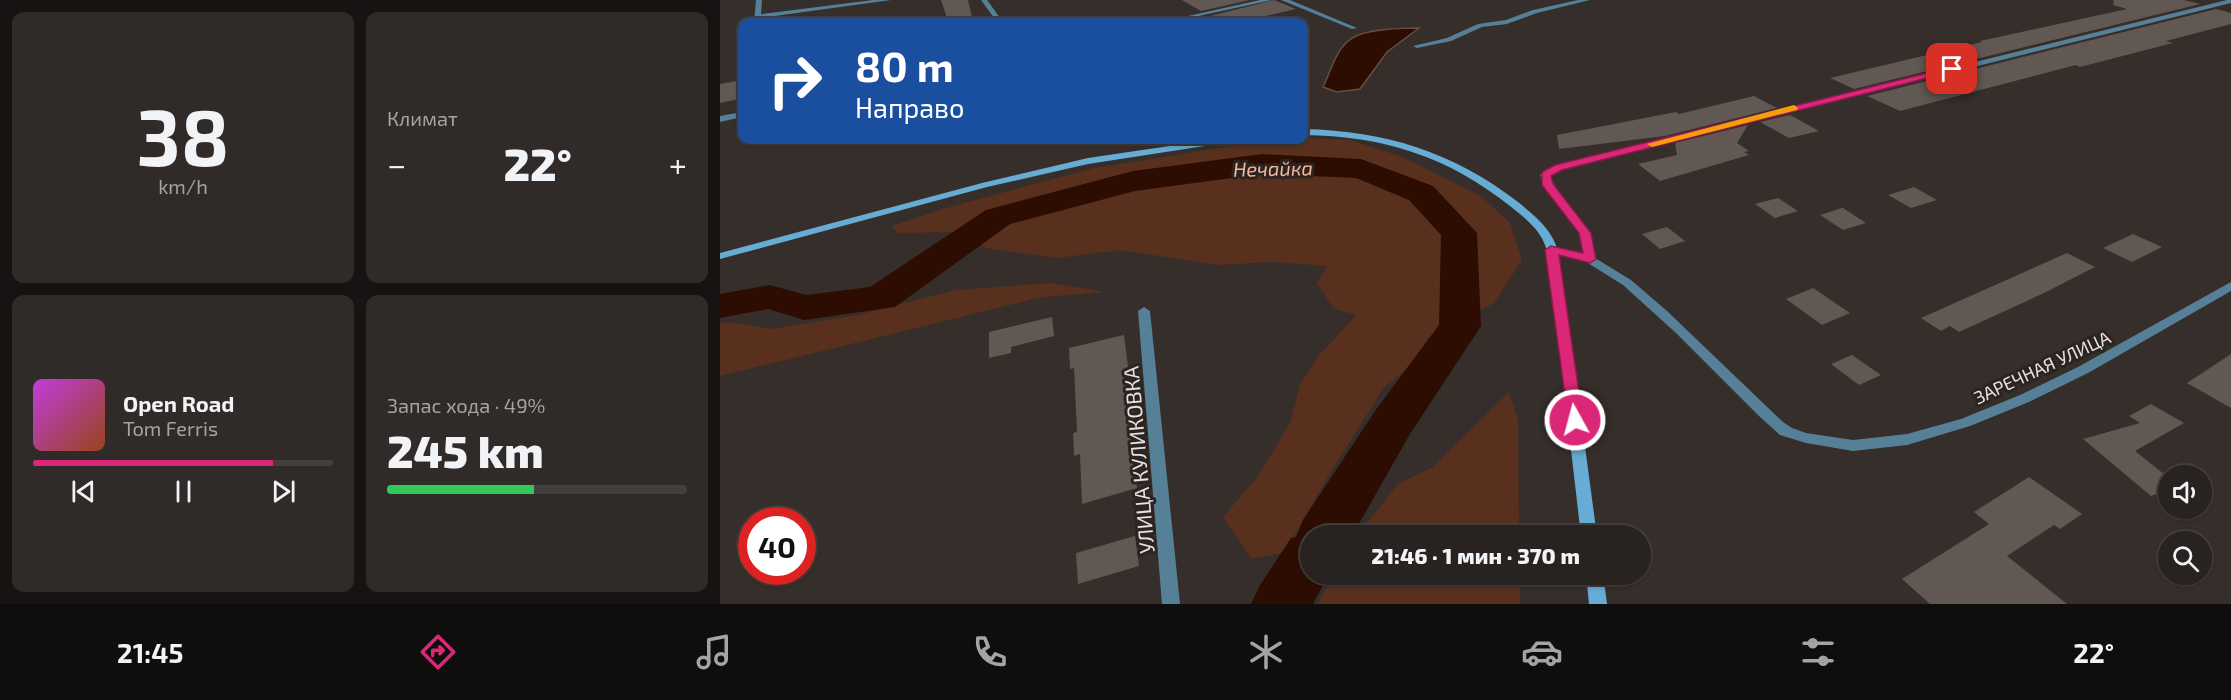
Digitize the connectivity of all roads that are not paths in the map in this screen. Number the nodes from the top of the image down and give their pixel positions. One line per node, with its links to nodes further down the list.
1 (759, 0): 8 (street)
2 (888, 0): 9 (street)
3 (984, 0): 10 (street)
4 (1269, 0): 11 (street)
5 (1284, 0): 12 (street)
6 (1587, 0): 13 (street)
7 (2231, 1): 20 (street)
8 (758, 18)
9 (765, 18)
10 (997, 18)
11 (1183, 18)
12 (1354, 28)
13 (1417, 45)
14 (738, 116): 15 (street)
15 (720, 119)
16 (1308, 132): 18 (street)
17 (1167, 144): 19 (street)
18 (1551, 250): 20 (street); 23 (street)
19 (720, 256)
20 (1590, 259): 21 (street, ЗАРЕЧНАЯ УЛИЦА)
21 (2231, 286)
22 (1144, 311): 25 (street, УЛИЦА КУЛИКОВКА)
23 (1588, 525)
24 (1595, 585): 26 (street)
25 (1171, 604)
26 (1598, 604)

